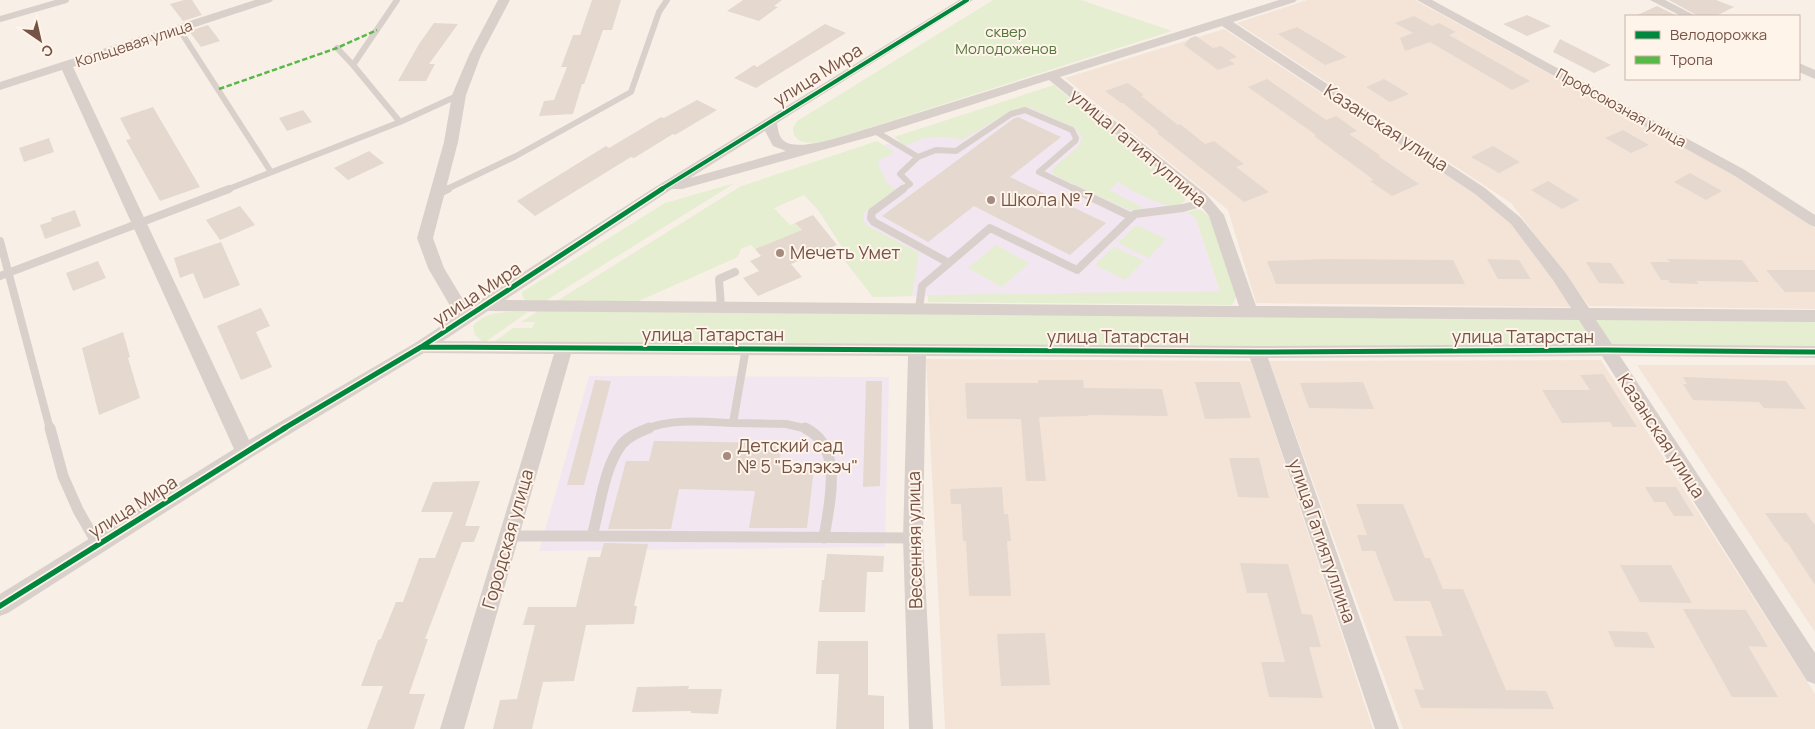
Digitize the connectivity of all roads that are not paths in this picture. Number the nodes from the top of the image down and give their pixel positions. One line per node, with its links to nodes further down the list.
1 (66, 0): 11 (lane)
2 (267, 0): 13 (street, Кольцевая улица)
3 (397, 0): 15 (lane)
4 (504, 0): 21 (street, улица Мира)
5 (667, 0): 29 (lane)
6 (966, 0): 22 (street, улица Мира)
7 (1291, 0): 12 (street)
8 (1423, 0): 32 (street, Профсоюзная улица)
9 (1656, 0): 10 (street)
10 (1688, 15)
11 (0, 19)
12 (1224, 22): 18 (street); 43 (street, Казанская улица)
13 (179, 29): 16 (street, Кольцевая улица); 27 (lane)
14 (337, 48): 15 (lane)
15 (353, 65): 23 (lane)
16 (66, 66): 20 (street, Кольцевая улица); 33 (street)
17 (1800, 68): 19 (street)
18 (1050, 75): 24 (street); 30 (street, улица Гатиятуллина)
19 (1815, 75)
20 (0, 86)
21 (459, 95): 23 (lane); 29 (street, улица Мира)
22 (770, 121): 25 (street); 28 (street, улица Мира)
23 (400, 122): 27 (lane)
24 (876, 131): 25 (street); 26 (lane)
25 (814, 148): 28 (street)
26 (918, 157): 31 (lane); 35 (lane)
27 (271, 172): 33 (lane)
28 (657, 192): 39 (street, улица Мира)
29 (438, 194): 45 (street, улица Мира)
30 (1205, 202): 31 (lane); 42 (street, улица Гатиятуллина)
31 (1132, 217): 35 (lane)
32 (1815, 222)
33 (140, 224): 36 (lane); 54 (street)
34 (0, 241): 36 (lane)
35 (949, 264): 41 (lane)
36 (10, 272): 38 (lane); 59 (lane)
37 (735, 272): 40 (lane)
38 (0, 276)
39 (485, 305): 40 (street, улица Татарстан); 45 (street, улица Мира)
40 (720, 308): 41 (street, улица Татарстан)
41 (919, 309): 42 (street, улица Татарстан)
42 (1248, 311): 43 (street, улица Татарстан)
43 (1584, 314): 44 (street, улица Татарстан); 50 (street, Казанская улица)
44 (1815, 316)
45 (465, 318): 46 (street, улица Мира)
46 (421, 347): 47 (street, улица Татарстан); 54 (street, улица Мира)
47 (564, 348): 48 (street, улица Татарстан); 55 (street, Городская улица)
48 (746, 348): 49 (street, улица Татарстан); 53 (lane)
49 (917, 350): 51 (street, улица Татарстан); 58 (street, Весенняя улица)
50 (1606, 350): 51 (street, улица Татарстан); 52 (street, улица Татарстан); 61 (street, Казанская улица)
51 (1257, 352): 64 (street, улица Гатиятуллина)
52 (1815, 352)
53 (733, 423): 56 (lane); 57 (lane)
54 (245, 452): 59 (street, улица Мира)
55 (509, 536): 56 (lane); 62 (street, Городская улица)
56 (592, 536): 57 (lane)
57 (824, 538): 58 (lane)
58 (913, 538): 63 (street, Весенняя улица)
59 (98, 545): 60 (street, улица Мира)
60 (0, 606)
61 (1815, 673)
62 (452, 729)
63 (921, 729)
64 (1387, 729)

